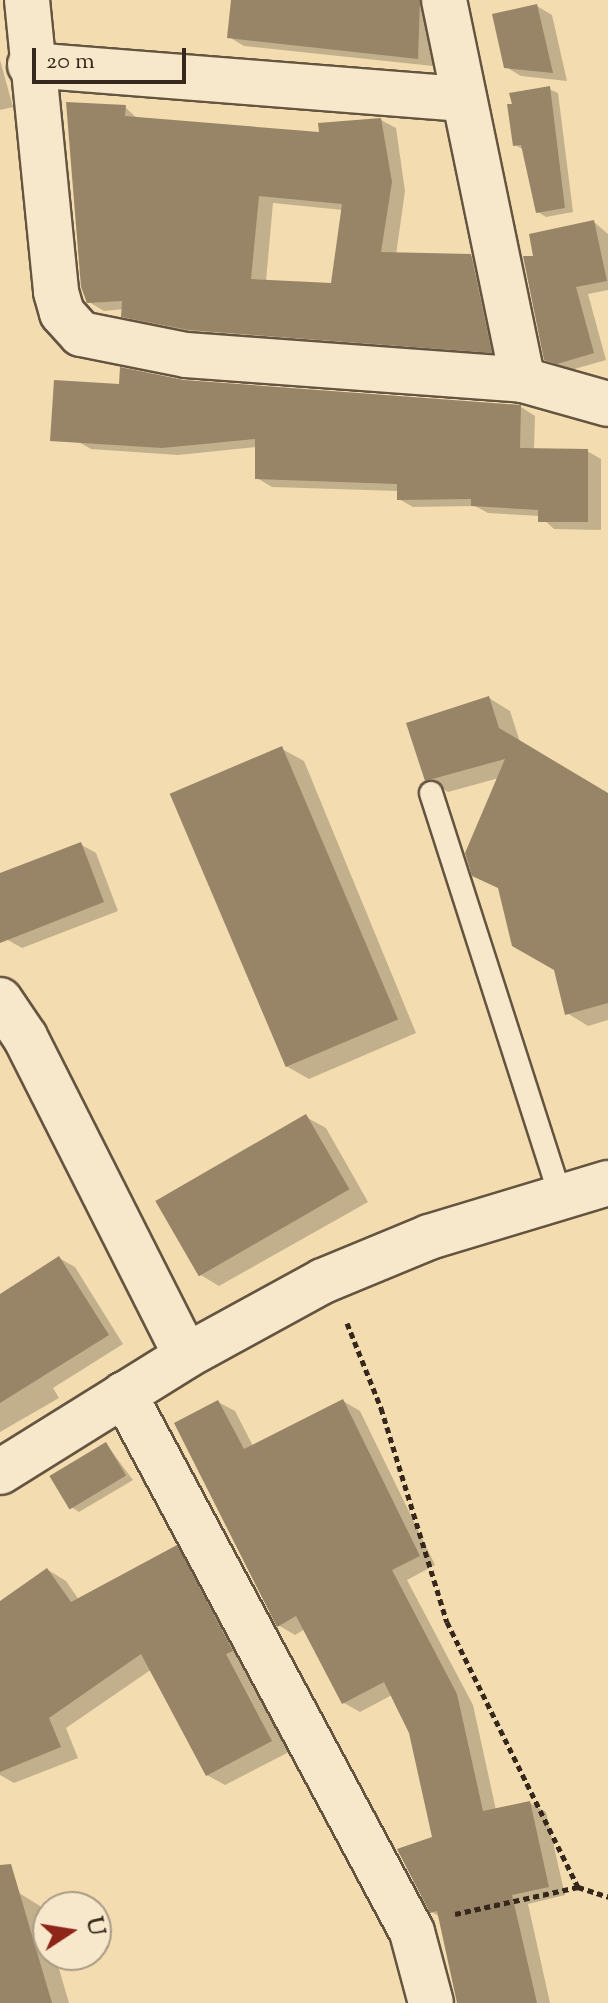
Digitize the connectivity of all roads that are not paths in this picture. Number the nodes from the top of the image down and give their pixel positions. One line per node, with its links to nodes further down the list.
1 (27, 0): 3 (street)
2 (444, 0): 4 (street)
3 (30, 65): 4 (street); 5 (street)
4 (464, 99): 5 (street)
5 (523, 380): 6 (street)
6 (608, 404)
7 (431, 793): 10 (lane)
8 (0, 1000): 11 (street)
9 (608, 1183): 10 (street)
10 (561, 1198): 11 (street)
11 (186, 1356): 12 (street)
12 (124, 1394): 13 (street); 14 (street)
13 (0, 1472)
14 (431, 2003)

